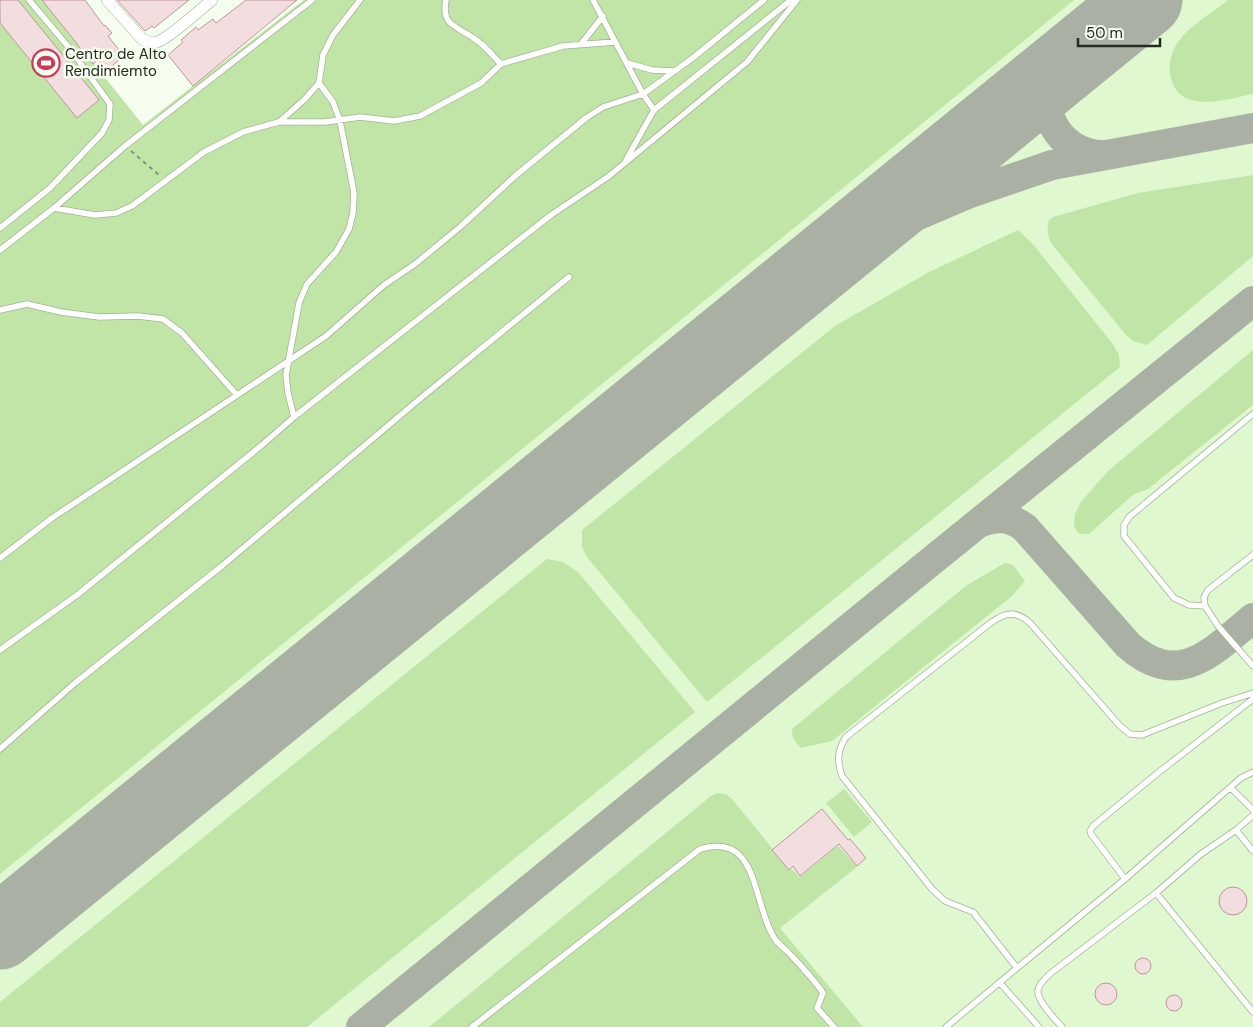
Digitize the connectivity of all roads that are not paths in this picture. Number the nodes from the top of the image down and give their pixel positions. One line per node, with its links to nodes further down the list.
1 (29, 0): 24 (lane)
2 (107, 0): 3 (street)
3 (212, 0)
4 (312, 0): 23 (lane)
5 (360, 0): 17 (lane)
6 (446, 0): 15 (lane)
7 (593, 0): 11 (lane)
8 (764, 0): 16 (lane)
9 (791, 0): 19 (lane)
10 (797, 0): 22 (lane)
11 (603, 16): 12 (lane); 13 (lane)
12 (615, 42): 13 (lane); 14 (lane)
13 (582, 44): 15 (lane)
14 (627, 63): 16 (lane); 18 (lane)
15 (501, 64): 20 (lane)
16 (674, 71): 18 (lane)
17 (319, 83): 20 (lane); 21 (lane)
18 (643, 94): 19 (lane); 28 (lane)
19 (654, 110): 22 (lane)
20 (340, 121): 21 (lane); 28 (lane)
21 (279, 122): 23 (lane)
22 (623, 164): 31 (lane)
23 (54, 208): 25 (lane)
24 (0, 228)
25 (0, 250)
26 (569, 276): 39 (lane)
27 (0, 310): 29 (lane)
28 (290, 360): 29 (lane); 31 (lane)
29 (236, 394): 33 (lane)
30 (1253, 414): 34 (lane)
31 (294, 417): 35 (lane)
32 (1253, 554): 34 (lane)
33 (0, 558)
34 (1205, 606): 36 (lane)
35 (0, 650)
36 (1253, 666)
37 (1253, 692): 48 (lane)
38 (1253, 699): 46 (lane)
39 (0, 749)
40 (1253, 772): 41 (lane)
41 (1231, 788): 42 (lane); 46 (lane)
42 (1253, 810)
43 (1253, 815): 44 (lane)
44 (1236, 830): 45 (lane); 47 (lane)
45 (1253, 851)
46 (1125, 878): 48 (lane)
47 (1156, 893): 50 (lane); 55 (lane)
48 (1017, 968): 49 (lane)
49 (1000, 983): 53 (lane); 54 (lane)
50 (1253, 1012)
51 (472, 1027): 52 (lane)
52 (834, 1027)
53 (946, 1027)
54 (1039, 1027)
55 (1062, 1027)

